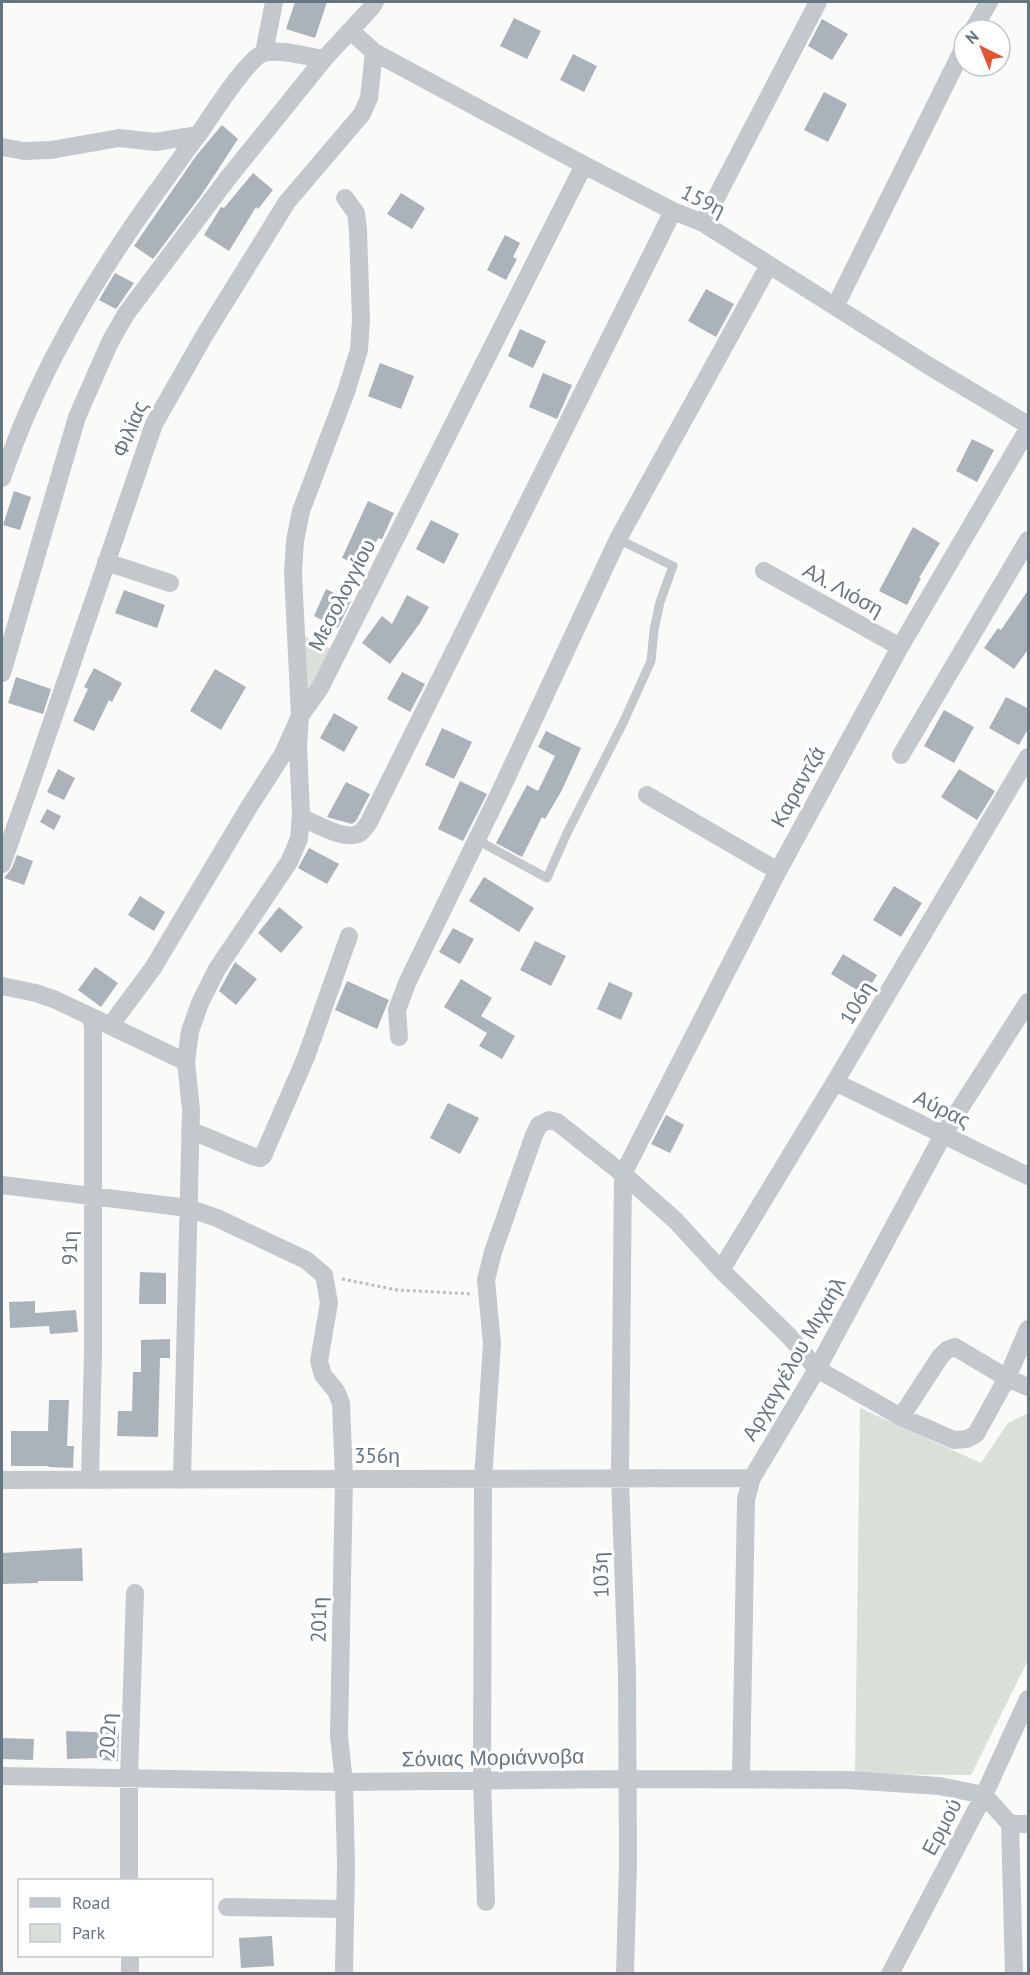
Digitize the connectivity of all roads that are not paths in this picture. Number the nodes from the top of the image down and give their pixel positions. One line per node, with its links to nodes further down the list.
1 (258, 2): 5 (street)
2 (375, 2): 7 (street)
3 (818, 2): 17 (street)
4 (989, 2): 6 (street)
5 (273, 9): 9 (street)
6 (980, 18)
7 (351, 31): 8 (street, 159η); 10 (street)
8 (374, 52): 14 (street, 159η); 25 (street, Φιλίας)
9 (258, 56): 10 (street); 12 (street)
10 (324, 59): 29 (street)
11 (952, 71): 19 (street)
12 (198, 135): 13 (street); 22 (street)
13 (2, 147)
14 (584, 165): 16 (street, 159η); 30 (street, Μεσολογγίου)
15 (345, 198): 30 (street)
16 (673, 211): 17 (street, 159η); 34 (street)
17 (703, 223): 18 (street, 159η)
18 (769, 265): 19 (street, 159η); 23 (street)
19 (836, 305): 20 (street, 159η)
20 (1029, 425)
21 (1029, 429): 28 (street, Καραντζά)
22 (2, 478)
23 (618, 539): 35 (street); 35 (lane)
24 (1029, 540): 31 (street)
25 (106, 562): 27 (street); 36 (street, Φιλίας)
26 (764, 571): 28 (street, Αλ. Λιόση)
27 (170, 583)
28 (900, 647): 37 (street, Καραντζά)
29 (2, 673)
30 (300, 716): 34 (street); 42 (street, Μεσολογγίου)
31 (901, 755)
32 (1029, 757): 45 (street, 106η)
33 (647, 795): 37 (street)
34 (301, 817): 44 (street)
35 (477, 840): 43 (street)
36 (2, 864)
37 (778, 871): 48 (street, Καραντζά)
38 (349, 936): 46 (street)
39 (2, 989): 41 (street)
40 (1029, 1002): 47 (street, Αρχαγγέλου Μιχαήλ)
41 (91, 1017): 42 (street); 51 (street, 91η)
42 (110, 1026): 44 (street)
43 (399, 1036)
44 (186, 1062): 46 (street)
45 (836, 1082): 47 (street, Αύρας); 53 (street, 106η)
46 (190, 1130): 52 (street)
47 (943, 1135): 49 (street, Αύρας); 55 (street, Αρχαγγέλου Μιχαήλ)
48 (624, 1174): 53 (street); 59 (street, 103η); 63 (street)
49 (1029, 1176)
50 (2, 1185): 51 (street)
51 (92, 1196): 52 (street); 65 (street, 91η)
52 (188, 1208): 61 (street); 62 (street, 201η)
53 (721, 1270): 55 (street)
54 (1029, 1329): 56 (street)
55 (817, 1369): 58 (street); 60 (street, Αρχαγγέλου Μιχαήλ)
56 (1007, 1378): 57 (street); 58 (street); 58 (street)
57 (1029, 1388)
58 (901, 1417)
59 (620, 1478): 60 (street, 356η); 63 (street, 356η); 70 (street, 103η)
60 (752, 1478): 71 (street, Αρχαγγέλου Μιχαήλ)
61 (182, 1479): 62 (street, 356η); 65 (street, 356η)
62 (344, 1479): 63 (street, 356η); 72 (street, 201η)
63 (483, 1479): 73 (street)
64 (2, 1480): 65 (street, 356η)
65 (90, 1480)
66 (135, 1593): 69 (street, 202η)
67 (1029, 1699): 74 (street, Ερμού)
68 (2, 1776): 69 (street, Σόνιας Μοριάννοβα)
69 (129, 1778): 72 (street, Σόνιας Μοριάννοβα); 76 (street, 202η)
70 (628, 1779): 71 (street, Σόνιας Μοριάννοβα); 73 (street, Σόνιας Μοριάννοβα); 83 (street, 103η)
71 (741, 1779): 74 (street, Σόνιας Μοριάννοβα)
72 (344, 1782): 73 (street, Σόνιας Μοριάννοβα); 79 (street, 201η)
73 (482, 1782): 77 (street)
74 (984, 1795): 75 (street); 84 (street, Ερμού)
75 (1019, 1824): 85 (street)
76 (129, 1879)
77 (486, 1902)
78 (227, 1907): 79 (street)
79 (345, 1908): 82 (street, 201η)
80 (130, 1957): 81 (street)
81 (130, 1974)
82 (344, 1974)
83 (625, 1974)
84 (890, 1974)
85 (1014, 1974)

